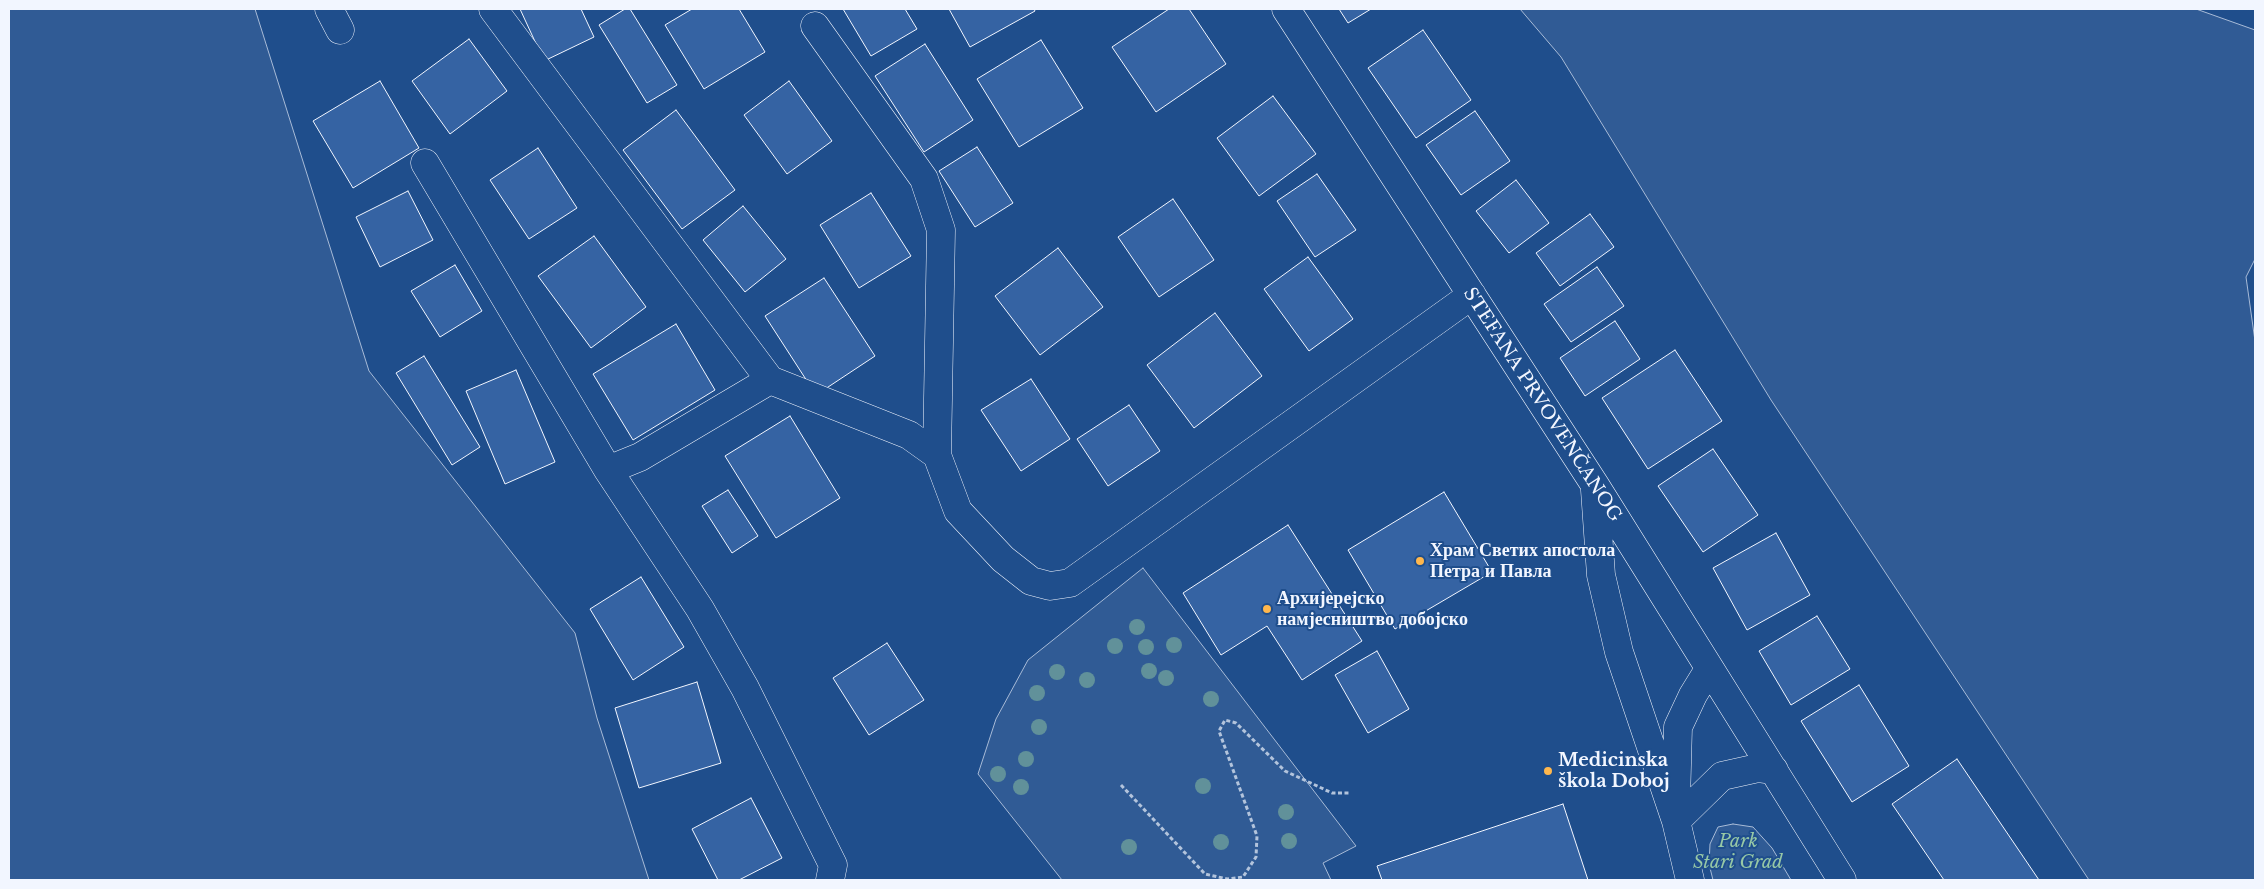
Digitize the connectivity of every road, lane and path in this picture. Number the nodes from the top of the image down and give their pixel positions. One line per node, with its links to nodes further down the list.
1 (493, 9): 6 (street)
2 (1286, 9): 5 (street, STEFANA PRVOVENČANOG)
3 (815, 26): 7 (street)
4 (424, 163): 8 (street)
5 (1472, 295): 7 (street); 9 (street, STEFANA PRVOVENČANOG)
6 (770, 380): 7 (street); 8 (street)
7 (937, 454)
8 (608, 470): 15 (street)
9 (1595, 485): 10 (street, STEFANA PRVOVENČANOG); 14 (street)
10 (1709, 669): 11 (street, STEFANA PRVOVENČANOG); 14 (street)
11 (1774, 770): 14 (street); 17 (street, STEFANA PRVOVENČANOG)
12 (1121, 785): 13 (path)
13 (1349, 793)
14 (1676, 821): 16 (street)
15 (830, 880)
16 (1690, 880)
17 (1842, 880)

